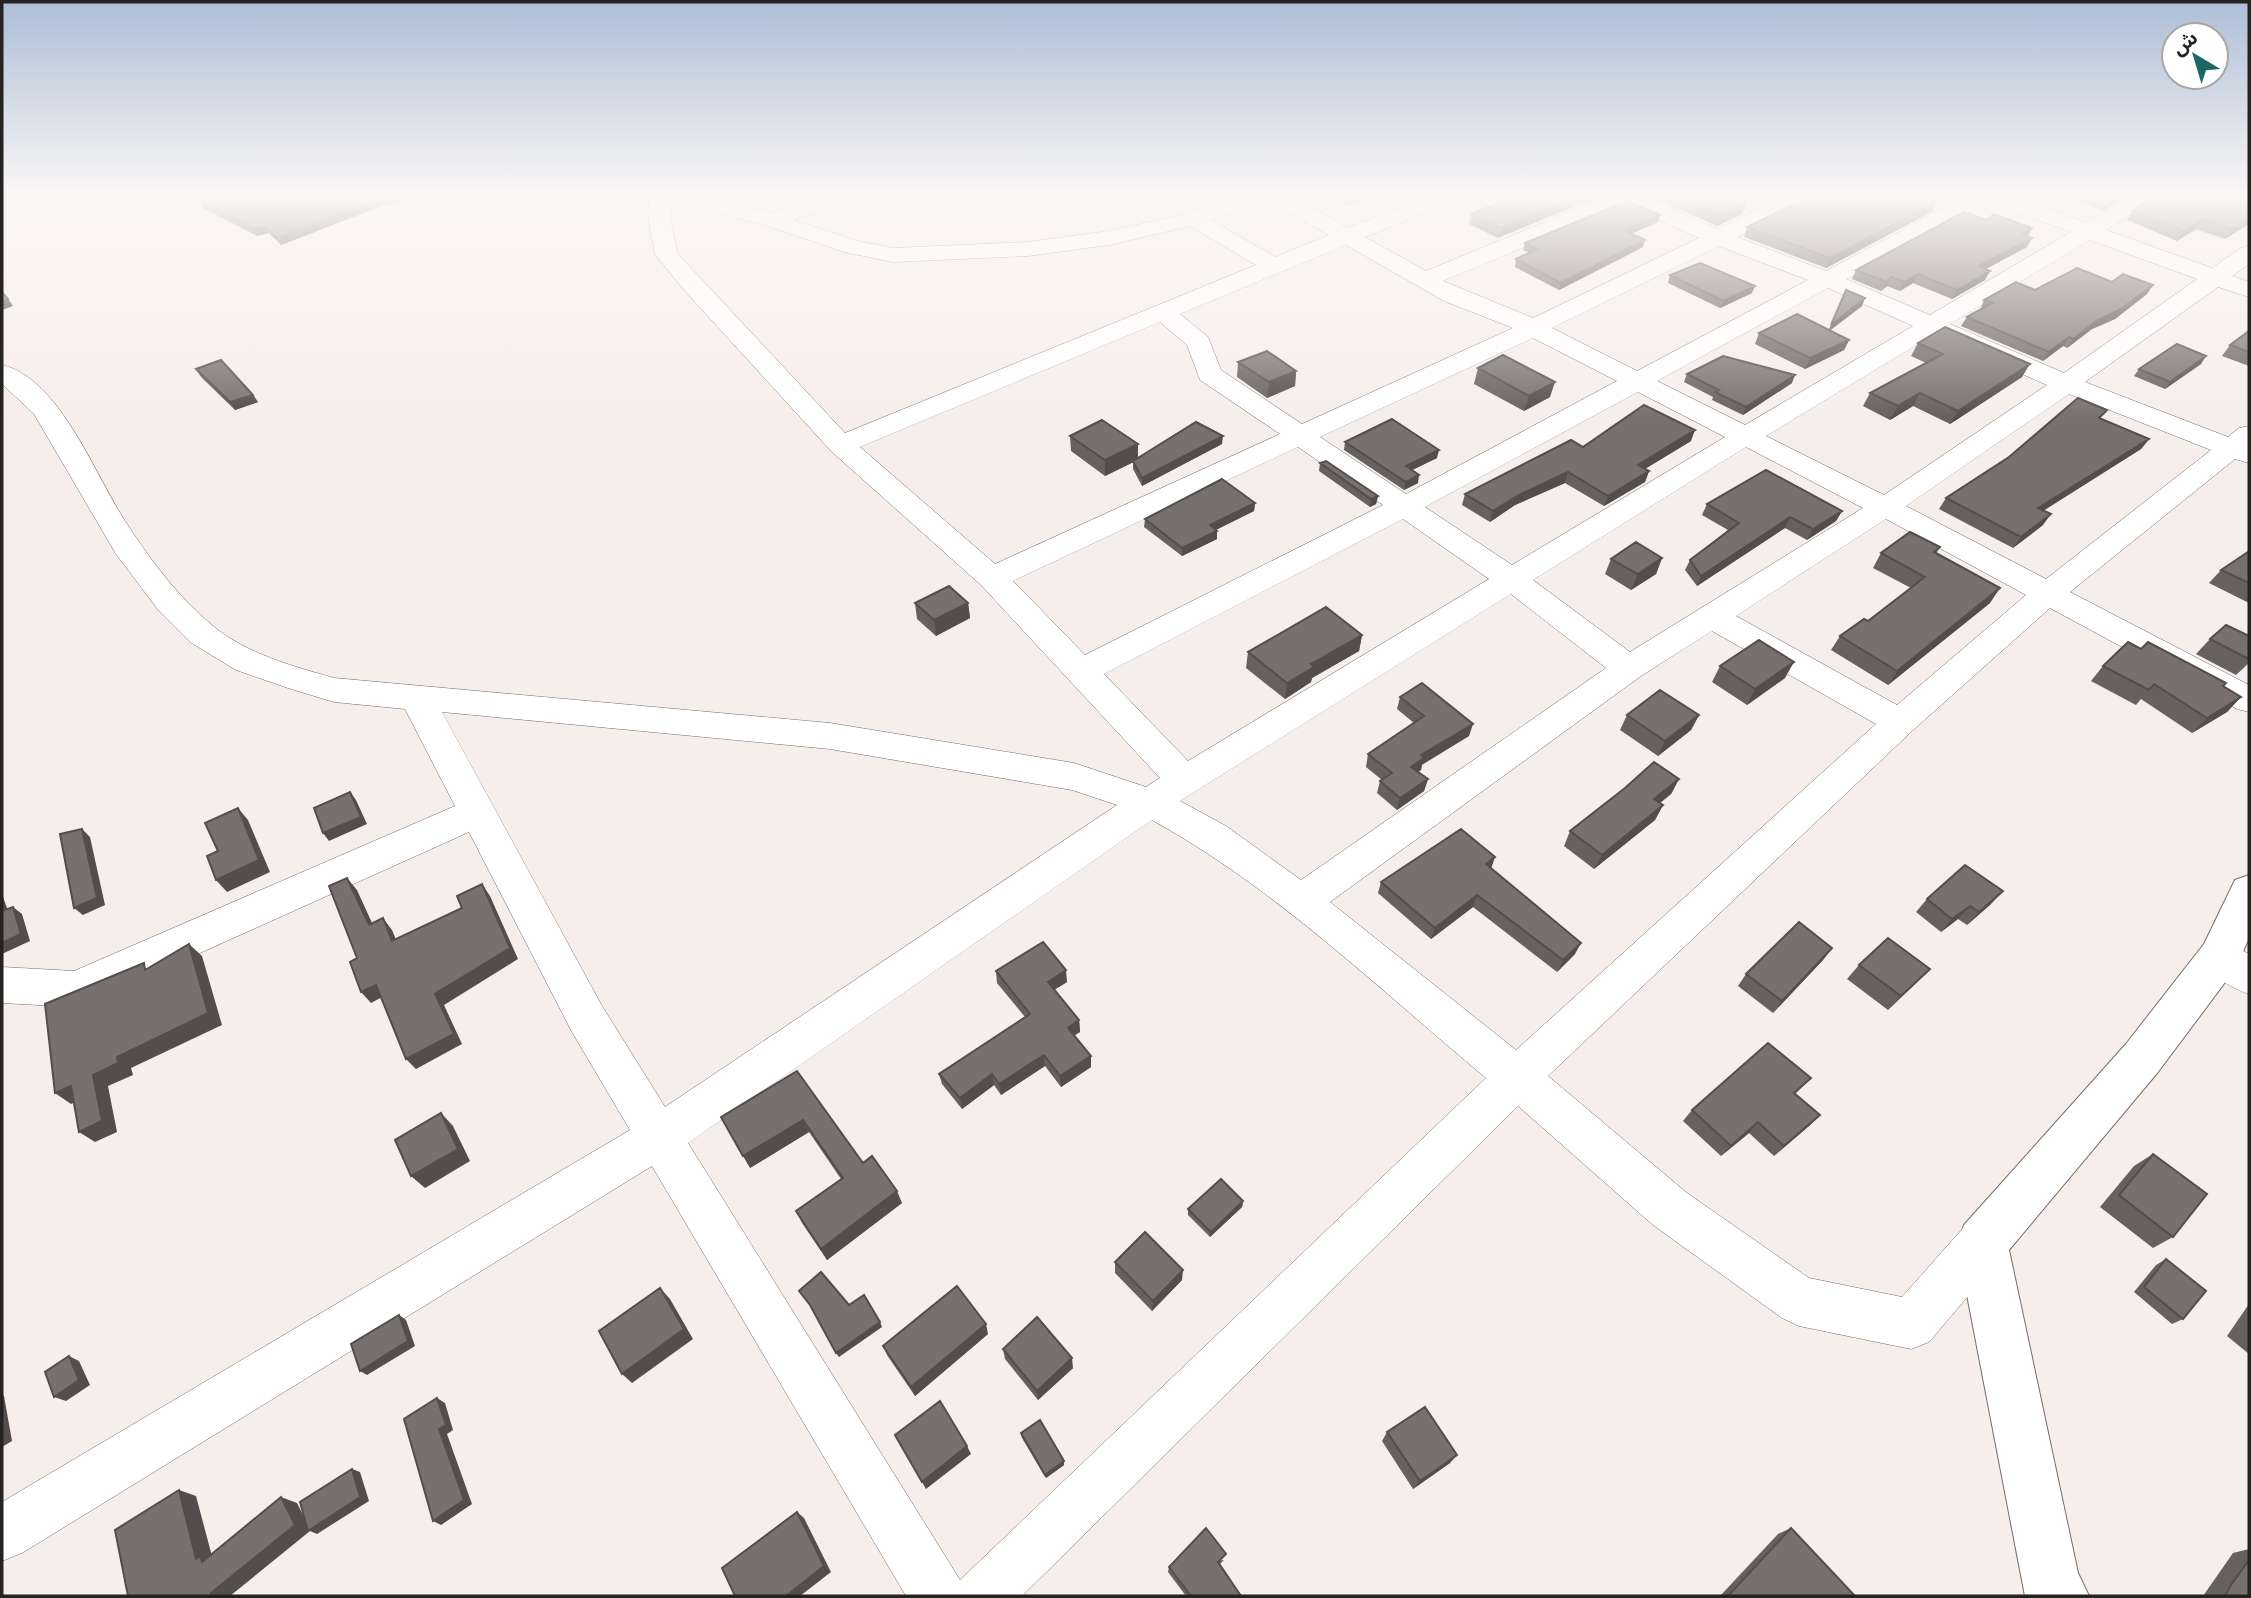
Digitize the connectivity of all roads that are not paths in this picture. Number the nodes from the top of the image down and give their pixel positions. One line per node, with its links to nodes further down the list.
1 (680, 270): 23 (street)
2 (1262, 270): 15 (street)
3 (1403, 270): 13 (street)
4 (1450, 270): 13 (street)
5 (1650, 270): 17 (street)
6 (1802, 270): 12 (street)
7 (1848, 270): 12 (street)
8 (2023, 270): 16 (street)
9 (2196, 270): 11 (street)
10 (2224, 270): 11 (street)
11 (2214, 276): 14 (street); 20 (street)
12 (1829, 280): 16 (street); 19 (street)
13 (1423, 281): 17 (street)
14 (2249, 290)
15 (1165, 314): 21 (street); 23 (street)
16 (1932, 326): 20 (street); 22 (street)
17 (1533, 328): 19 (street); 21 (street)
18 (2, 373): 33 (street)
19 (1639, 382): 22 (street); 25 (street)
20 (2066, 384): 24 (street); 26 (street)
21 (1304, 436): 25 (street); 27 (street)
22 (1746, 436): 26 (street); 28 (street)
23 (841, 445): 27 (street)
24 (2244, 446): 29 (street)
25 (1405, 506): 28 (street); 32 (street)
26 (1885, 507): 29 (street); 30 (street)
27 (992, 578): 32 (street)
28 (1513, 580): 31 (street); 36 (street)
29 (2047, 594): 34 (street); 35 (street)
30 (1710, 617): 31 (street); 35 (street)
31 (1629, 668): 40 (street)
32 (1083, 671): 36 (street)
33 (417, 698): 37 (street); 38 (street)
34 (2249, 700)
35 (1900, 722): 43 (street)
36 (1186, 782): 37 (street)
37 (1150, 802): 40 (street); 44 (street)
38 (477, 812): 42 (street); 44 (street)
39 (2249, 892): 41 (street)
40 (1301, 901): 43 (street)
41 (2234, 966): 45 (street)
42 (2, 985)
43 (1517, 1077): 45 (street); 48 (street)
44 (659, 1137): 46 (street); 47 (street)
45 (1982, 1243): 49 (street)
46 (2, 1532)
47 (938, 1596)
48 (982, 1596)
49 (2059, 1596)

